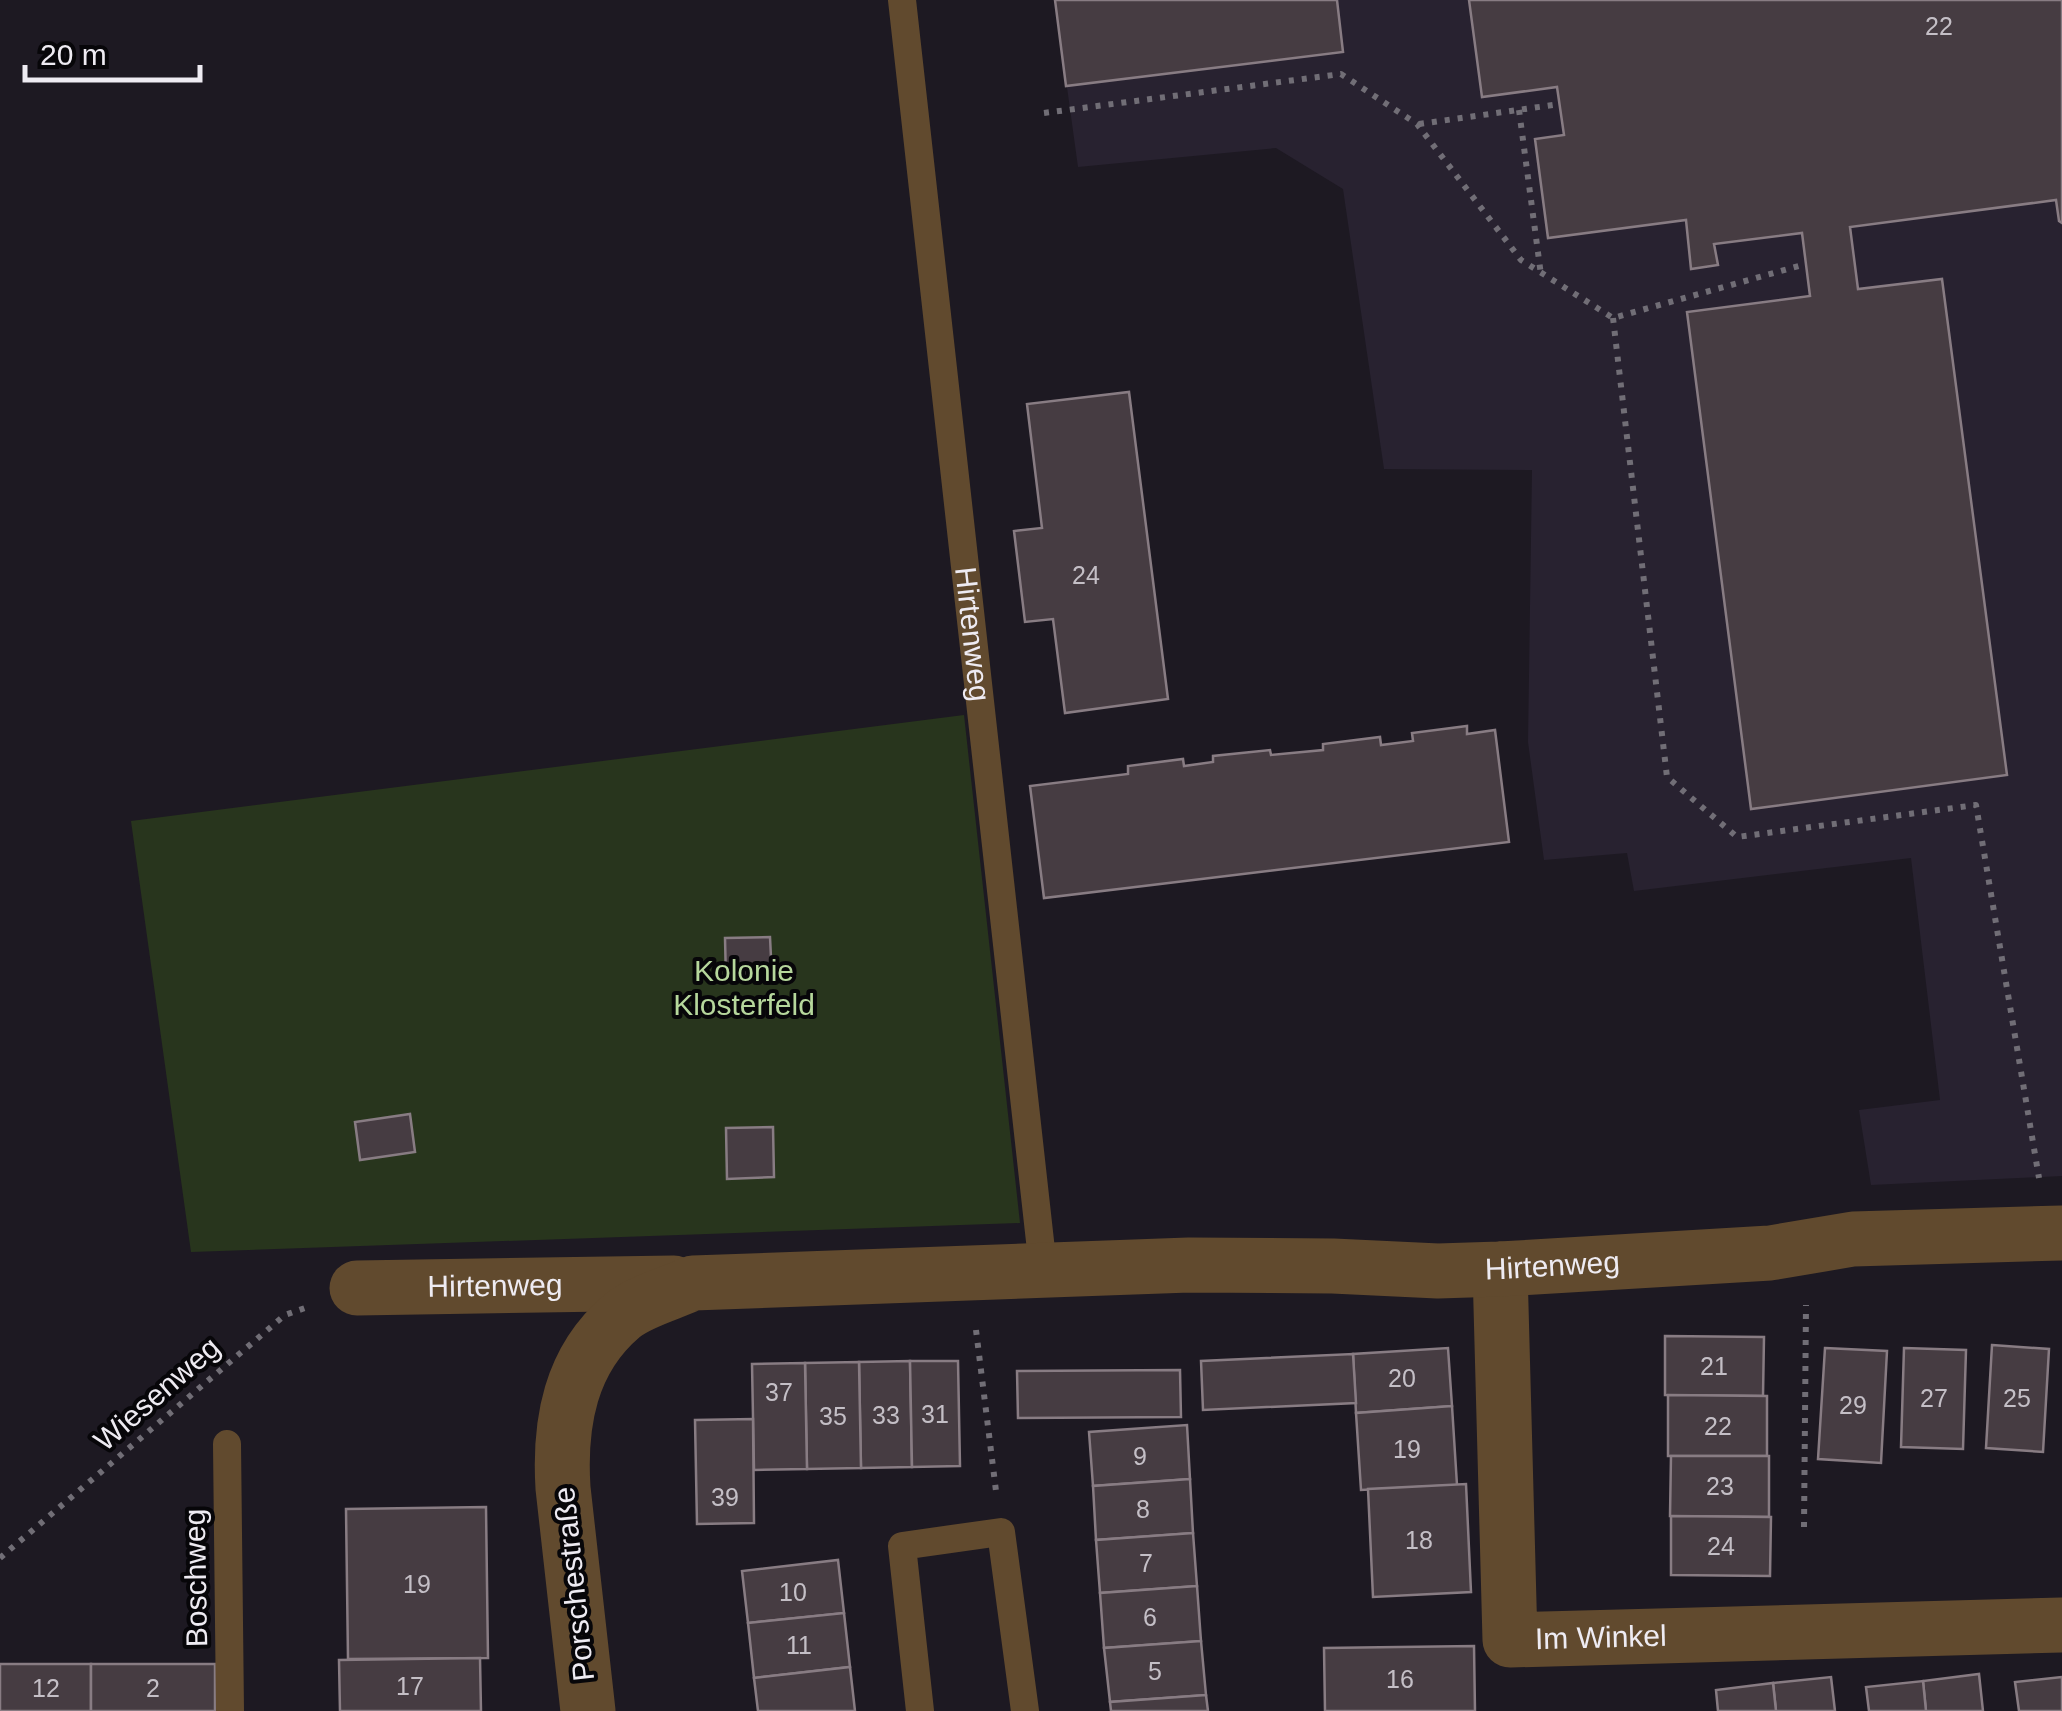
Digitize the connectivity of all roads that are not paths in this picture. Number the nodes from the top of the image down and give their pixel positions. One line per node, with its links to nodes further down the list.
1 (902, 0): 3 (lane, Hirtenweg)
2 (2055, 1233): 4 (street, Hirtenweg)
3 (1043, 1268): 4 (street, Hirtenweg); 5 (street, Hirtenweg)
4 (1500, 1270): 9 (street, Im Winkel)
5 (694, 1283): 6 (street, Hirtenweg); 8 (street, Hirtenweg)
6 (357, 1288)
7 (227, 1444): 10 (lane, Boschweg)
8 (561, 1456): 11 (street, Porschestraße)
9 (2062, 1626)
10 (230, 1711)
11 (588, 1711)
12 (920, 1711): 13 (lane)
13 (1025, 1711)

